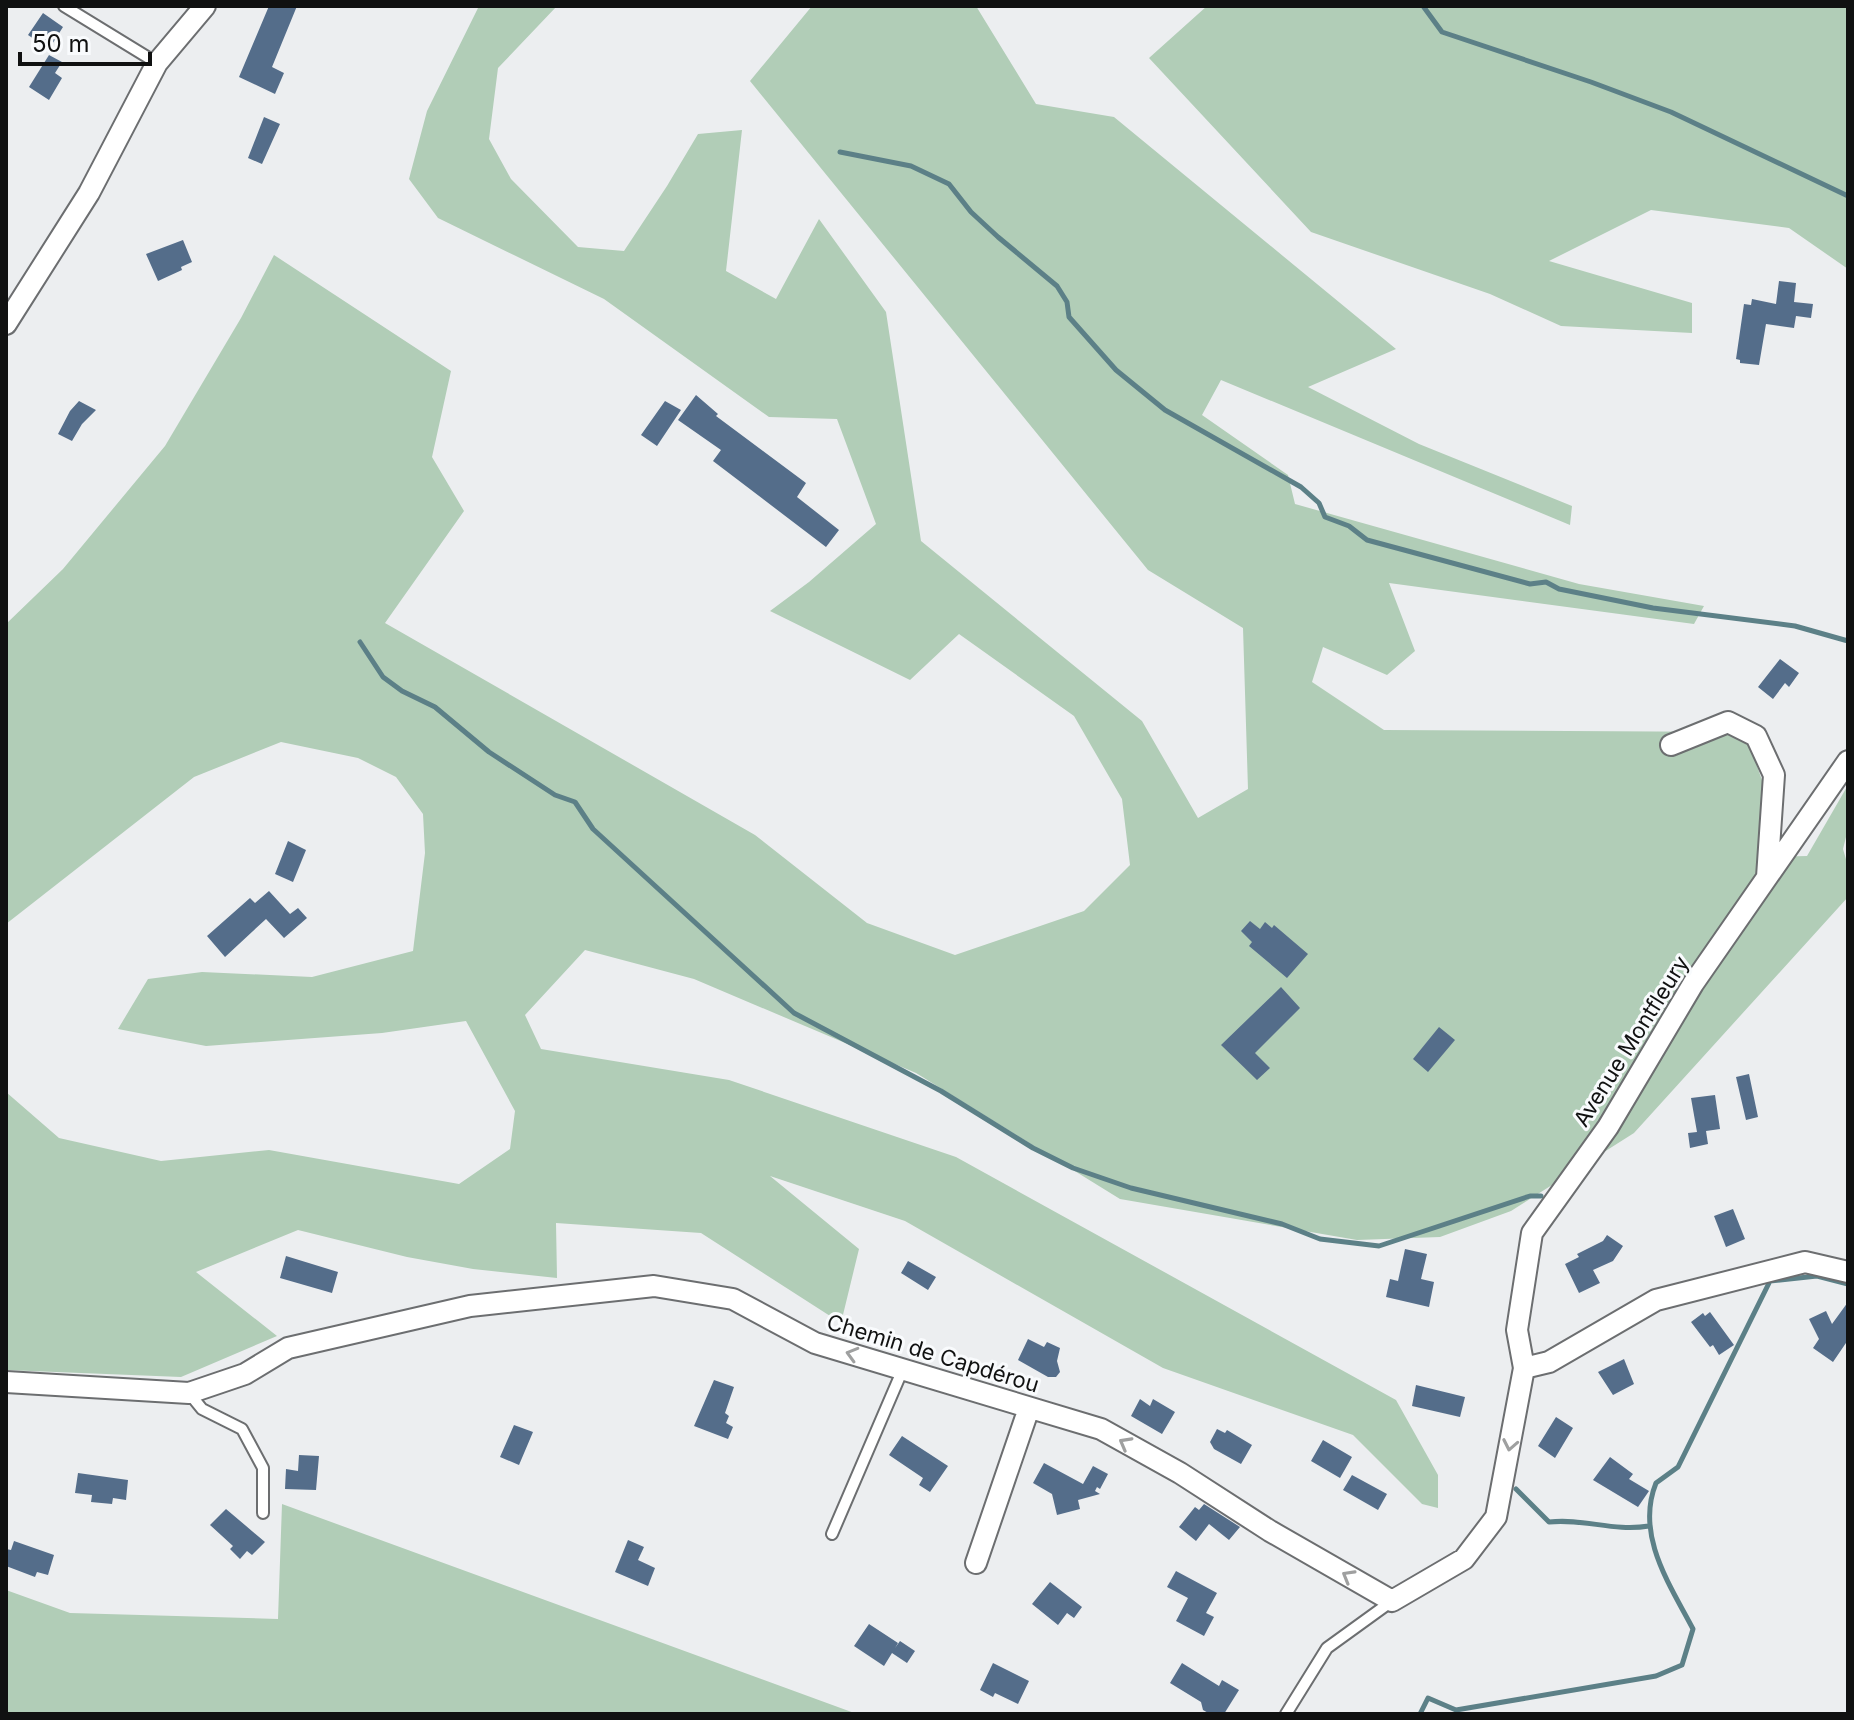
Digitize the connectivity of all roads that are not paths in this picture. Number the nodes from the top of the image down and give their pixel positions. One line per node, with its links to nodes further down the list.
1 (64, 6): 3 (lane)
2 (205, 6): 3 (street)
3 (157, 63): 4 (street)
4 (6, 324)
5 (1671, 745): 7 (street)
6 (1848, 761): 7 (street, Avenue Montfleury)
7 (1767, 877): 9 (street, Avenue Montfleury)
8 (1848, 1272): 9 (street)
9 (1524, 1368): 17 (street, one-way to 17)
10 (903, 1369): 12 (street, Chemin de Capdérou, one-way to 12); 13 (street, Chemin de Capdérou); 15 (lane)
11 (6, 1382): 12 (street, Chemin de Capdérou)
12 (189, 1393): 14 (lane)
13 (1029, 1408): 16 (street); 17 (street, Chemin de Capdérou, one-way to 13)
14 (263, 1513)
15 (832, 1534)
16 (976, 1563)
17 (1392, 1601): 18 (lane)
18 (1286, 1714)

